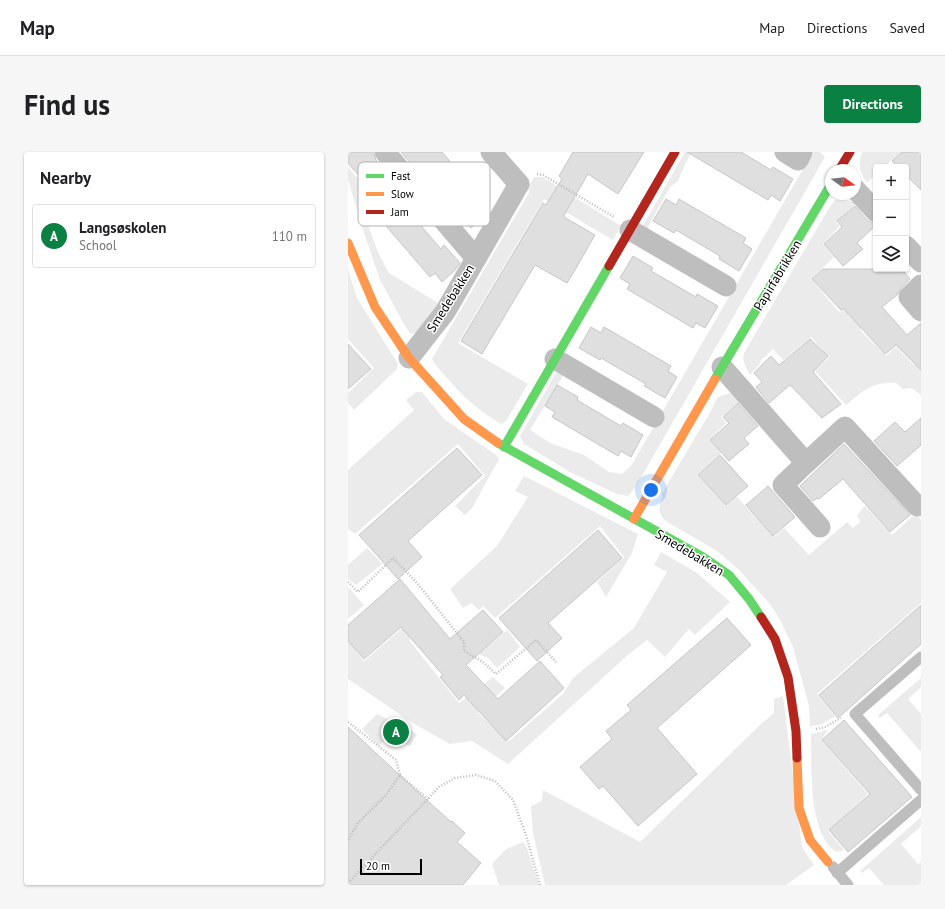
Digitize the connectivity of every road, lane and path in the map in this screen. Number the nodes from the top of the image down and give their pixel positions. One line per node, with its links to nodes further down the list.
1 (385, 152): 7 (street, Smedebakken)
2 (491, 152): 9 (street)
3 (675, 152): 14 (street)
4 (785, 152): 5 (street)
5 (802, 152)
6 (850, 152): 8 (street)
7 (393, 162)
8 (843, 164)
9 (512, 177): 14 (path); 17 (street, Smedebakken)
10 (825, 194): 24 (street, Papirfabrikken)
11 (861, 196): 12 (street)
12 (873, 209)
13 (448, 226): 17 (street, Smedebakken)
14 (630, 230): 20 (street); 23 (street)
15 (348, 242): 22 (street, Smedebakken)
16 (909, 249): 18 (street)
17 (475, 258): 22 (street, Smedebakken)
18 (921, 262)
19 (921, 285): 21 (street)
20 (726, 286)
21 (921, 310)
22 (409, 358): 26 (street, Smedebakken)
23 (555, 359): 25 (street); 26 (street)
24 (722, 367): 27 (street); 29 (street, Papirfabrikken)
25 (654, 417)
26 (504, 447): 29 (street, Smedebakken)
27 (806, 463): 28 (street); 30 (street)
28 (917, 506)
29 (634, 519): 36 (street, Smedebakken)
30 (820, 527)
31 (348, 582): 33 (path)
32 (921, 657): 34 (lane)
33 (557, 663)
34 (855, 714): 36 (path); 38 (lane)
35 (348, 722): 37 (path)
36 (796, 731): 42 (street, Smedebakken)
37 (400, 775): 39 (path); 41 (path)
38 (921, 790)
39 (428, 799): 44 (path); 45 (path)
40 (921, 800): 43 (lane)
41 (348, 840)
42 (828, 862): 43 (lane)
43 (838, 873): 46 (lane)
44 (348, 883)
45 (540, 885)
46 (848, 885)

